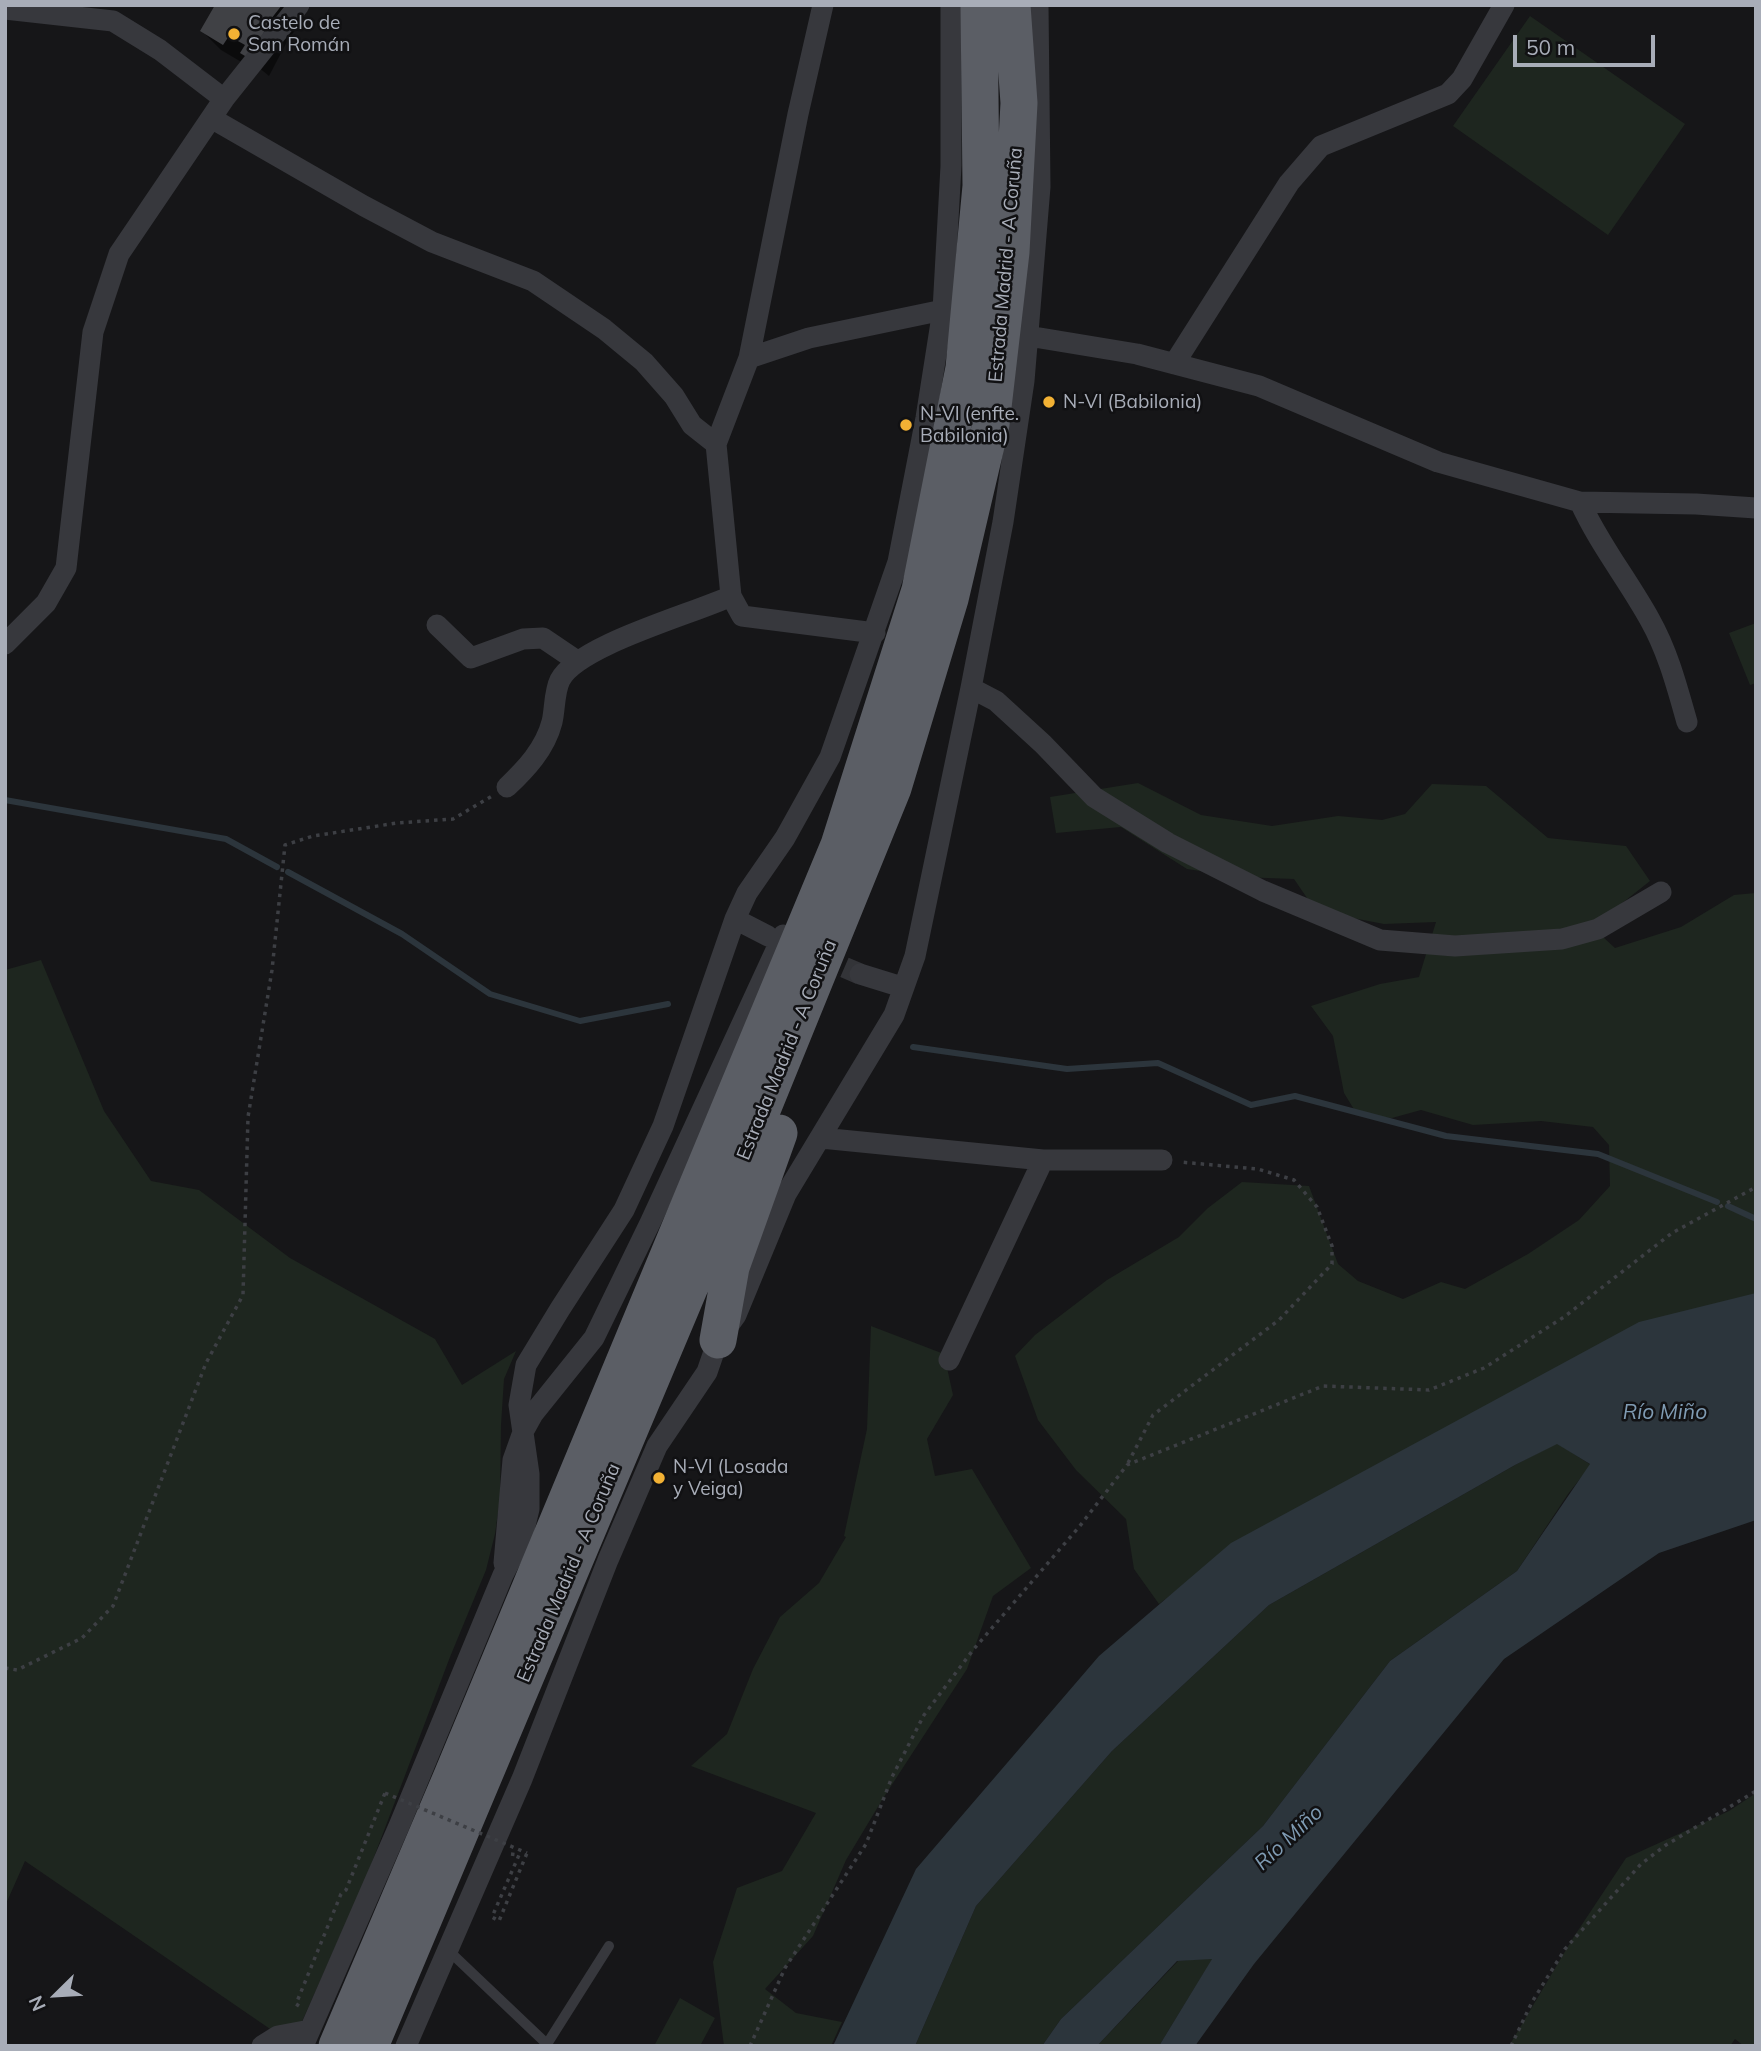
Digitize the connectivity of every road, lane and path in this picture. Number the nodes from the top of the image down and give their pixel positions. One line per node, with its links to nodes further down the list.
1 (299, 5): 9 (street)
2 (823, 5): 13 (street)
3 (951, 5): 11 (street)
4 (979, 5): 25 (highway, Estrada Madrid - A Coruña)
5 (1012, 5): 16 (highway, Estrada Madrid - A Coruña)
6 (1038, 5): 12 (street)
7 (1504, 5): 14 (street)
8 (5, 9): 9 (street)
9 (224, 99): 10 (street)
10 (211, 118): 15 (street); 23 (street)
11 (943, 310): 13 (street); 21 (street)
12 (1028, 336): 14 (street); 27 (street)
13 (749, 358): 15 (street)
14 (1174, 364): 17 (street)
15 (716, 444): 19 (street)
16 (980, 475): 39 (highway); 51 (highway, Estrada Madrid - A Coruña)
17 (1580, 502): 18 (street); 28 (street)
18 (1756, 508)
19 (731, 597): 21 (street); 24 (street)
20 (437, 625): 22 (street)
21 (875, 633): 31 (street)
22 (543, 638): 24 (street); 26 (street)
23 (5, 645)
24 (577, 661): 26 (street)
25 (896, 666): 41 (street); 49 (highway, Estrada Madrid - A Coruña)
26 (560, 681): 29 (street)
27 (971, 688): 30 (street); 34 (street)
28 (1687, 722)
29 (507, 787): 43 (path)
30 (1661, 892)
31 (735, 919): 32 (street); 41 (street)
32 (768, 936)
33 (860, 974): 34 (street)
34 (902, 987): 35 (street)
35 (821, 1138): 36 (street); 39 (street)
36 (1043, 1160): 37 (street); 40 (street)
37 (1162, 1160): 42 (path)
38 (1756, 1187): 42 (path)
39 (718, 1340): 48 (street)
40 (949, 1360)
41 (523, 1432): 49 (street)
42 (1127, 1465): 53 (path)
43 (5, 1668)
44 (1756, 1791): 54 (path)
45 (385, 1793): 46 (path, bridge)
46 (527, 1853)
47 (609, 1946): 48 (lane)
48 (447, 1949): 52 (street)
49 (317, 2041): 50 (street)
50 (262, 2046)
51 (370, 2046)
52 (405, 2046)
53 (750, 2046)
54 (1511, 2046)

